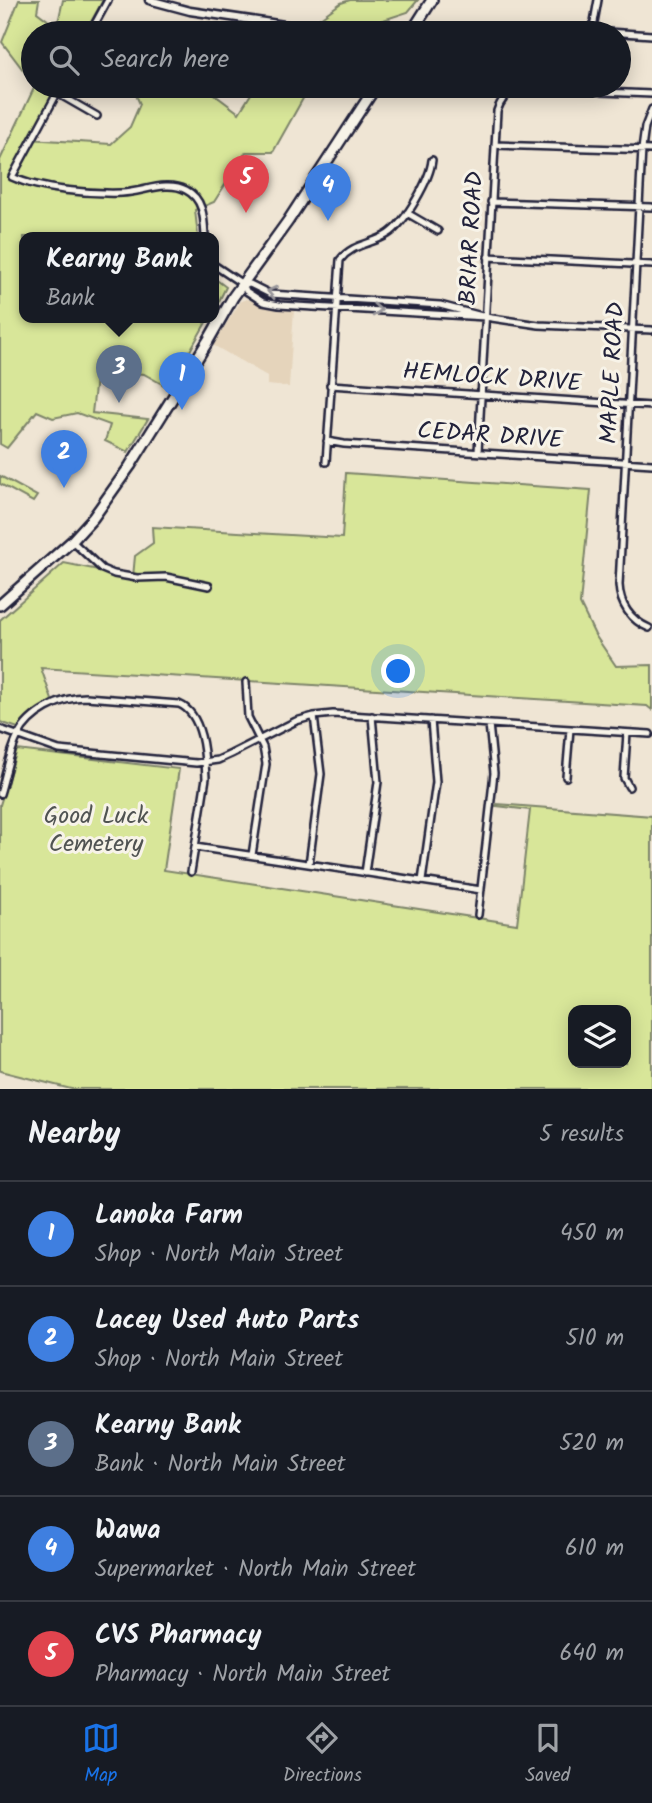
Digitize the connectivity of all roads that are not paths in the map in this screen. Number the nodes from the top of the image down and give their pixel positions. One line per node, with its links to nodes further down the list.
1 (108, 0): 5 (street)
2 (149, 0): 6 (street)
3 (432, 0): 7 (highway)
4 (598, 0): 8 (street)
5 (97, 21)
6 (258, 21)
7 (419, 21)
8 (595, 21)
9 (631, 34): 10 (street)
10 (652, 35)
11 (631, 93): 12 (street)
12 (652, 94)
13 (54, 98): 28 (street)
14 (66, 98): 18 (street)
15 (368, 98): 33 (highway)
16 (504, 98): 19 (street, BRIAR ROAD)
17 (652, 109): 20 (street, MAPLE ROAD)
18 (97, 116)
19 (495, 145): 20 (street); 23 (street, BRIAR ROAD)
20 (642, 149): 21 (street); 24 (street, MAPLE ROAD)
21 (652, 150)
22 (432, 160): 26 (street)
23 (491, 202): 24 (street); 29 (street, BRIAR ROAD)
24 (639, 207): 25 (street); 30 (street, MAPLE ROAD)
25 (652, 207)
26 (407, 213): 27 (street); 35 (street)
27 (438, 231)
28 (204, 232)
29 (488, 257): 30 (street); 38 (street, BRIAR ROAD)
30 (636, 264): 31 (street); 41 (street, MAPLE ROAD)
31 (652, 265)
32 (219, 268): 33 (street)
33 (244, 285): 34 (street, one-way to 33); 36 (street); 39 (highway)
34 (302, 296): 35 (street); 36 (street)
35 (336, 298): 37 (street); 38 (street)
36 (301, 305): 37 (street)
37 (335, 308): 38 (street, one-way to 38); 43 (street)
38 (485, 317): 41 (street); 44 (street, BRIAR ROAD)
39 (219, 320)
40 (217, 323): 52 (highway)
41 (633, 329): 42 (street); 45 (street, MAPLE ROAD)
42 (652, 330)
43 (330, 385): 44 (street, HEMLOCK DRIVE); 47 (street)
44 (480, 396): 45 (street, HEMLOCK DRIVE); 48 (street, BRIAR ROAD)
45 (629, 404): 46 (street, HEMLOCK DRIVE); 50 (street, MAPLE ROAD)
46 (652, 406)
47 (327, 442): 48 (street, CEDAR DRIVE); 49 (street)
48 (478, 452): 50 (street, CEDAR DRIVE)
49 (326, 462)
50 (626, 462): 51 (street, CEDAR DRIVE); 55 (street, MAPLE ROAD)
51 (652, 464)
52 (72, 541): 53 (street); 54 (highway)
53 (209, 586)
54 (0, 605)
55 (649, 628)
56 (246, 682): 66 (street)
57 (314, 716): 58 (street); 66 (street); 73 (street)
58 (372, 716): 59 (street); 75 (street)
59 (431, 720): 60 (street); 76 (street)
60 (489, 724): 62 (street); 77 (street)
61 (0, 729): 65 (street)
62 (570, 729): 63 (street); 68 (street)
63 (627, 733): 64 (street); 69 (street)
64 (650, 734)
65 (18, 736): 67 (street); 67 (street); 70 (street)
66 (258, 740): 67 (street); 72 (street)
67 (205, 762): 71 (street)
68 (566, 777)
69 (629, 787)
70 (0, 794)
71 (195, 847): 72 (street); 74 (street)
72 (252, 855): 73 (street)
73 (309, 864): 75 (street)
74 (191, 872)
75 (365, 873): 76 (street)
76 (422, 881): 77 (street)
77 (481, 890): 78 (street)
78 (478, 915)

